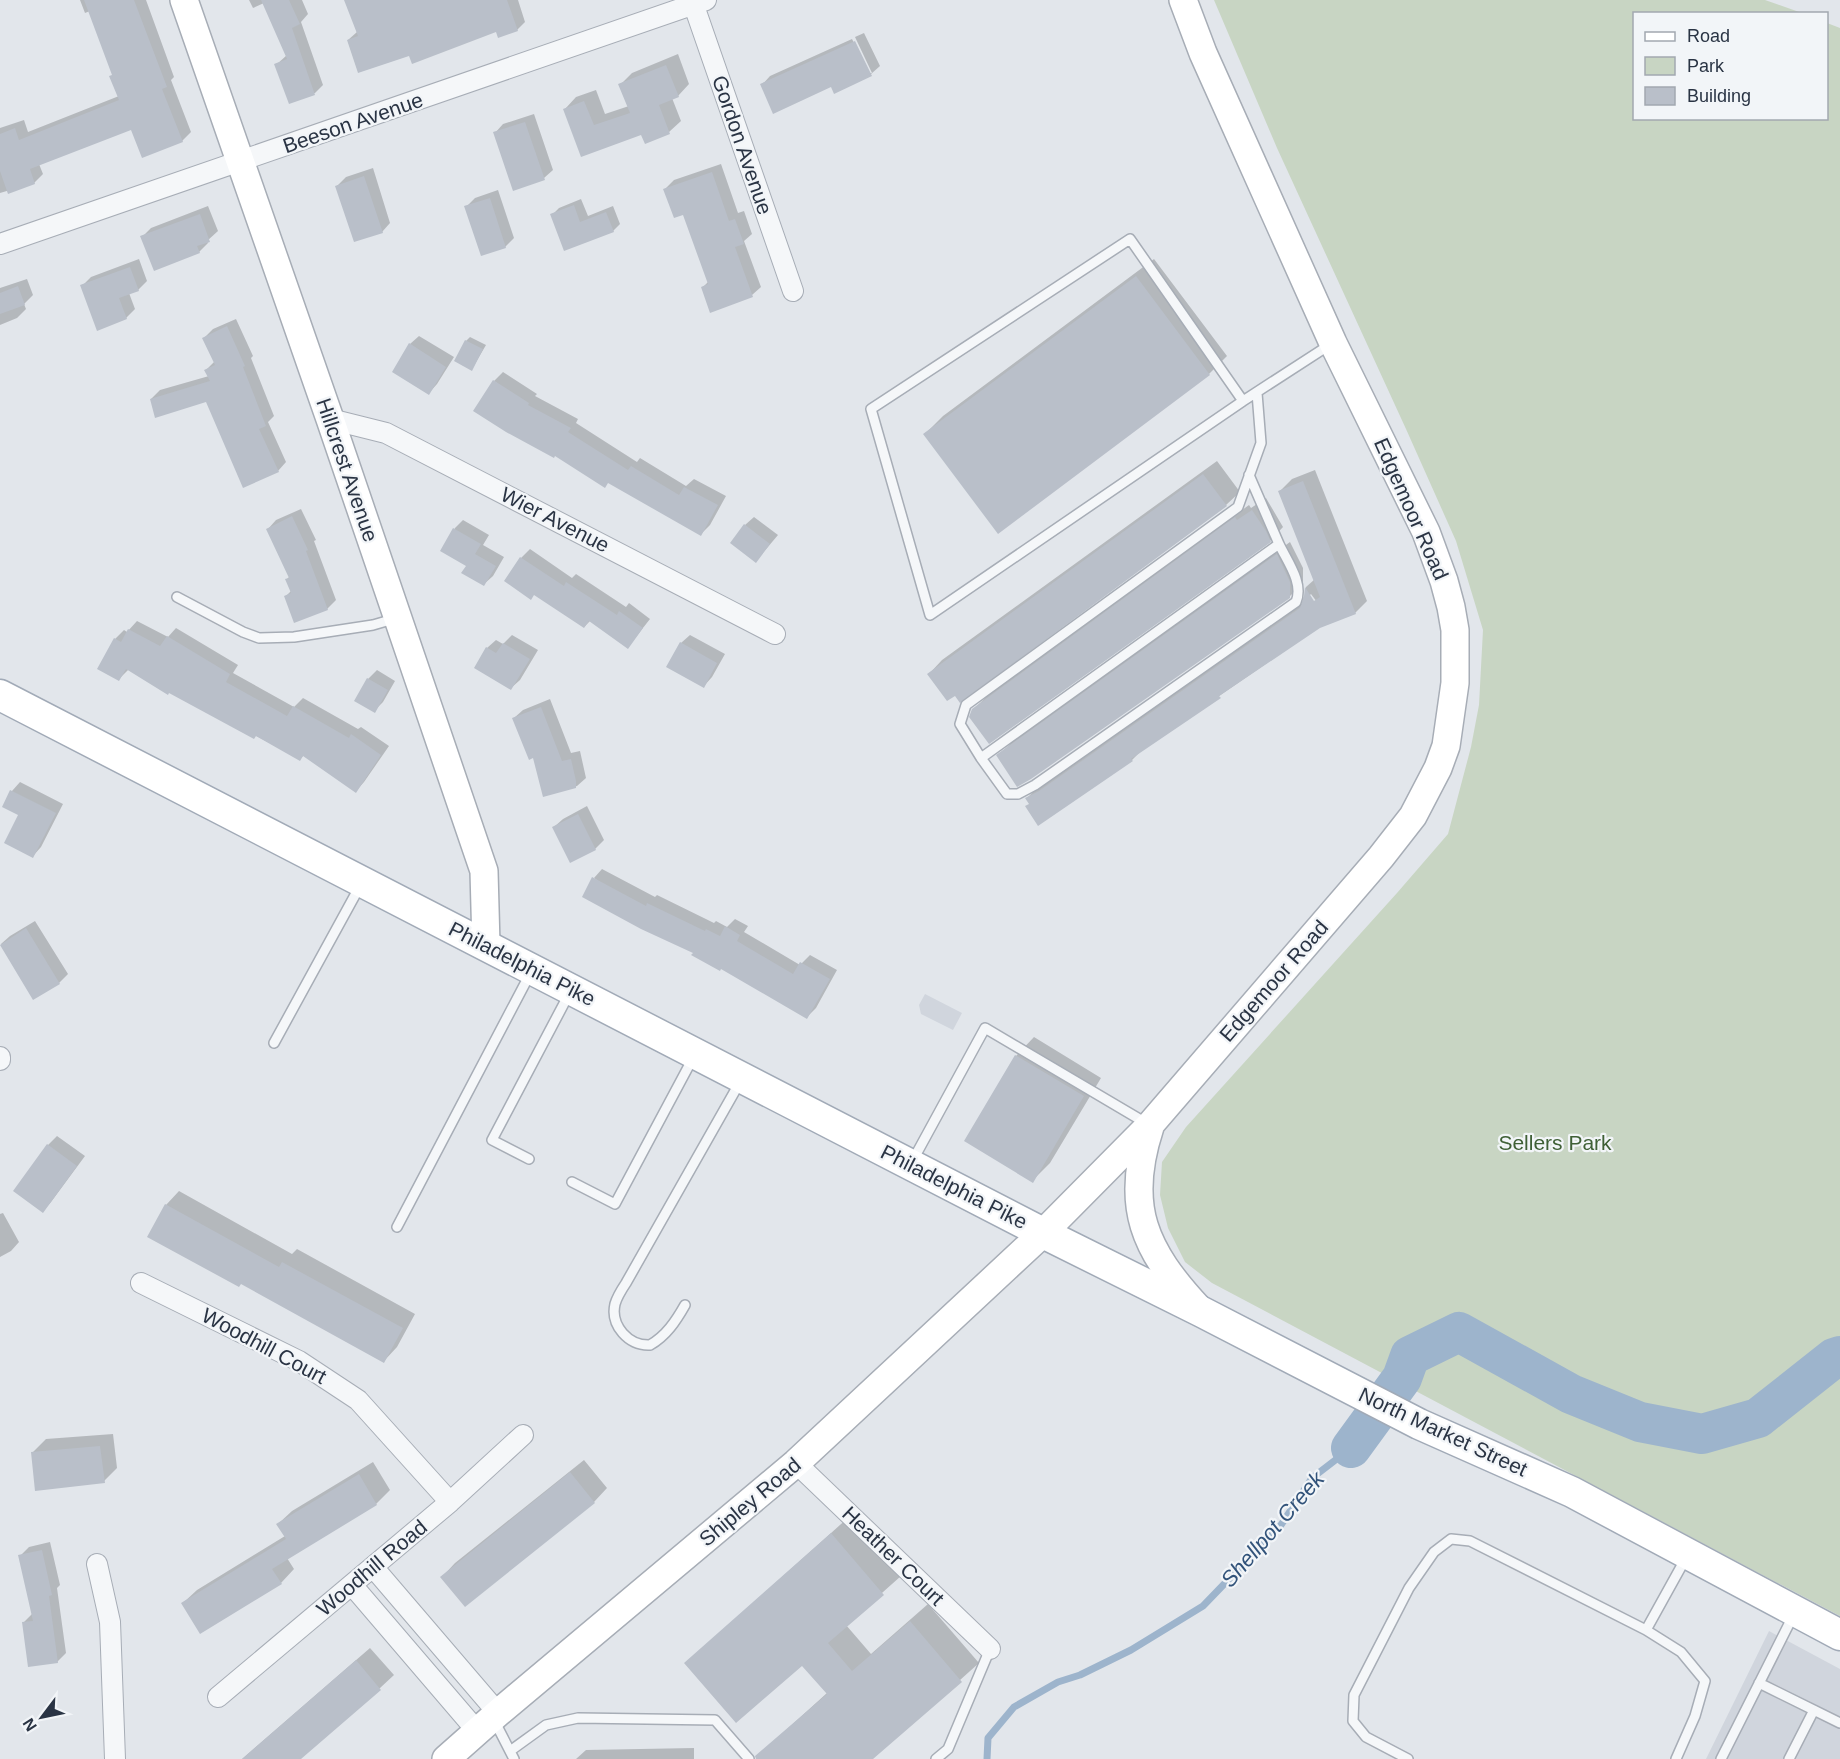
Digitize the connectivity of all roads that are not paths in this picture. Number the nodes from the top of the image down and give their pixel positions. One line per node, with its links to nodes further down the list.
1 (184, 0): 4 (main road, Hillcrest Avenue)
2 (1184, 0): 7 (main road, Edgemoor Road)
3 (697, 1): 4 (street, Beeson Avenue); 6 (street, Gordon Avenue)
4 (239, 162): 5 (street, Beeson Avenue); 10 (main road, Hillcrest Avenue)
5 (0, 244)
6 (793, 291)
7 (1333, 343): 8 (lane); 25 (main road, Edgemoor Road)
8 (1257, 393): 9 (lane); 11 (lane)
9 (1243, 401): 9 (lane)
10 (330, 419): 14 (main road, Hillcrest Avenue); 15 (street, Wier Avenue)
11 (1250, 476): 12 (lane); 17 (lane)
12 (1279, 544): 17 (lane); 17 (lane)
13 (177, 597): 14 (lane)
14 (398, 618): 19 (main road, Hillcrest Avenue)
15 (775, 634)
16 (0, 695): 18 (main road, Philadelphia Pike)
17 (981, 758)
18 (363, 881): 19 (main road, Philadelphia Pike); 22 (lane)
19 (486, 945): 20 (main road, Philadelphia Pike)
20 (532, 969): 21 (main road, Philadelphia Pike); 29 (lane)
21 (572, 989): 23 (main road, Philadelphia Pike); 26 (lane)
22 (274, 1043)
23 (695, 1053): 24 (main road, Philadelphia Pike); 28 (lane)
24 (742, 1078): 27 (main road, Philadelphia Pike); 32 (lane)
25 (1150, 1125): 27 (lane); 30 (main road, Edgemoor Road); 33 (main road)
26 (529, 1159)
27 (911, 1165): 30 (main road, Philadelphia Pike)
28 (572, 1182)
29 (397, 1227)
30 (1043, 1233): 33 (main road, North Market Street); 35 (main road, Shipley Road)
31 (141, 1283): 36 (street, Woodhill Court)
32 (685, 1305)
33 (1202, 1312): 37 (main road, North Market Street)
34 (523, 1436): 36 (street, Woodhill Road)
35 (796, 1463): 44 (street, Heather Court); 48 (main road, Shipley Road)
36 (450, 1502): 39 (street, Woodhill Road)
37 (1688, 1554): 41 (main road, North Market Street); 42 (lane)
38 (97, 1564): 51 (street)
39 (374, 1567): 40 (street, Woodhill Road); 48 (street)
40 (352, 1585): 46 (street, Woodhill Road); 48 (street)
41 (1795, 1611): 43 (main road, North Market Street); 45 (lane)
42 (1646, 1630): 55 (lane); 56 (lane)
43 (1840, 1635)
44 (990, 1649): 54 (lane)
45 (1759, 1683): 47 (lane); 57 (lane)
46 (218, 1697)
47 (1814, 1710): 49 (lane); 58 (lane)
48 (489, 1720): 50 (lane); 52 (main road, Shipley Road)
49 (1840, 1723)
50 (512, 1755): 53 (lane)
51 (115, 1759)
52 (446, 1759)
53 (749, 1759)
54 (936, 1759)
55 (1408, 1759)
56 (1676, 1759)
57 (1721, 1759)
58 (1789, 1759)

